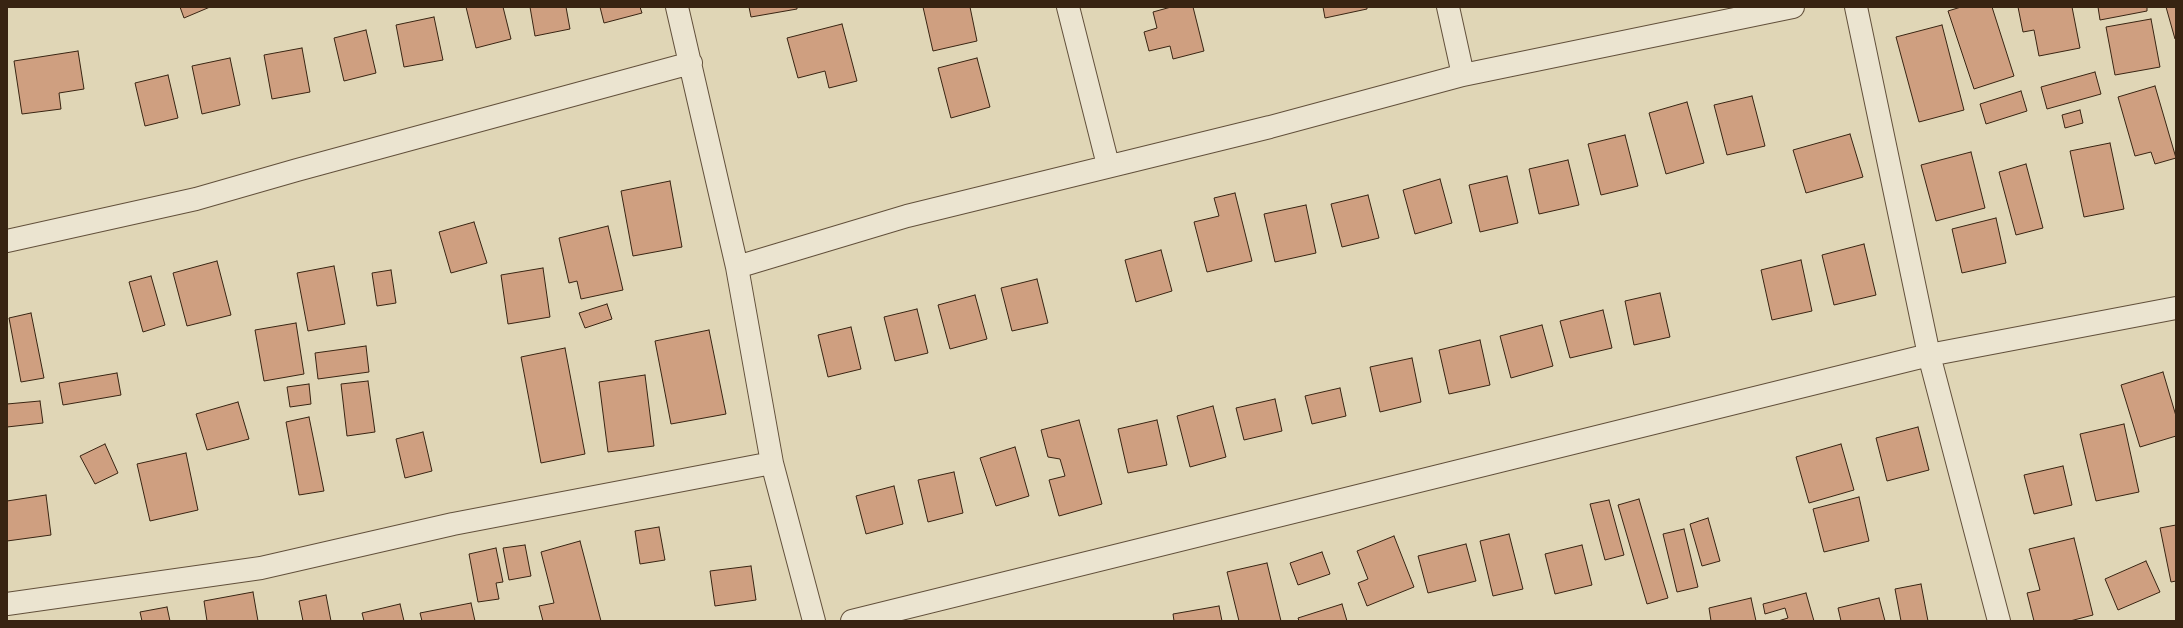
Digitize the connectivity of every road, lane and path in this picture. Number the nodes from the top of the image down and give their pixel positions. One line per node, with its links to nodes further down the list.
1 (677, 7): 6 (street)
2 (1068, 7): 8 (street)
3 (1448, 7): 7 (street)
4 (1793, 7): 7 (street)
5 (1856, 7): 12 (street)
6 (691, 63): 9 (street); 10 (street)
7 (1463, 75): 8 (street)
8 (1108, 165): 10 (street)
9 (7, 241)
10 (737, 267): 13 (street)
11 (2176, 308): 12 (street)
12 (1929, 355): 16 (street); 17 (street)
13 (772, 463): 14 (street); 15 (street)
14 (7, 604)
15 (814, 621)
16 (852, 621)
17 (1999, 621)

